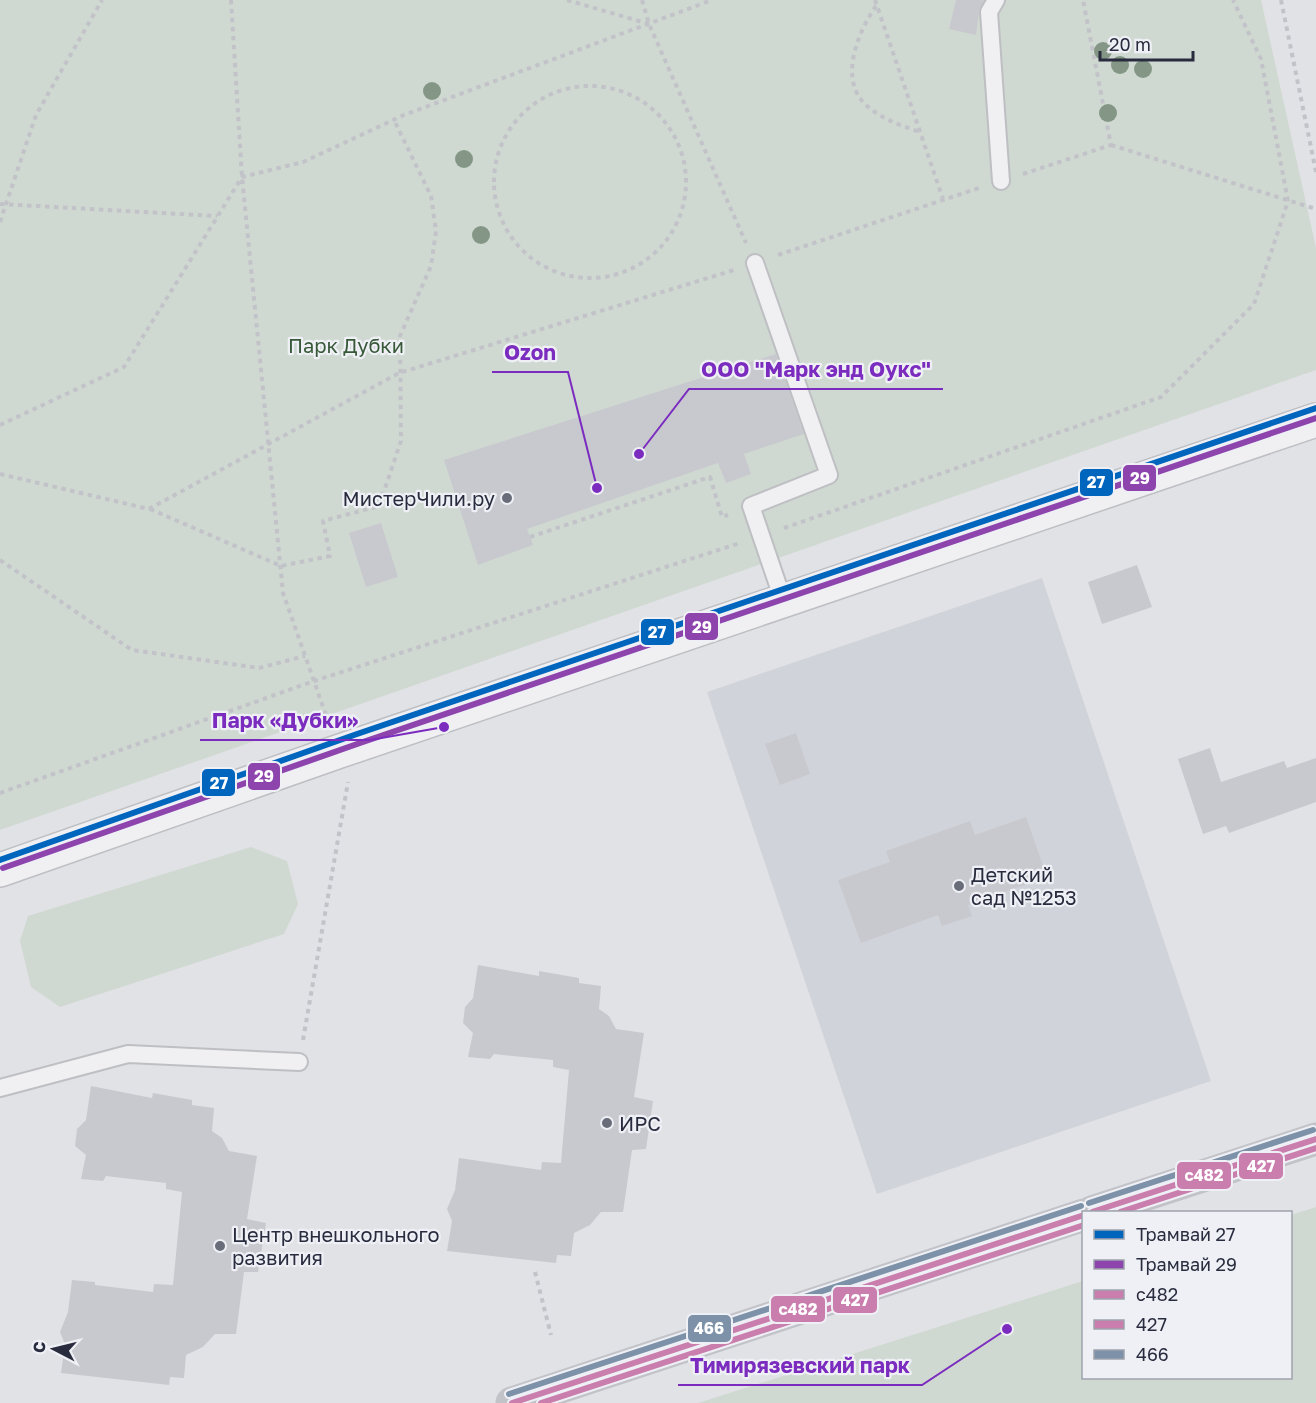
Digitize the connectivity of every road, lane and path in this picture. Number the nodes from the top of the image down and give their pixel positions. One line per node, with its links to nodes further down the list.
1 (102, 0): 20 (path)
2 (231, 0): 16 (path)
3 (567, 0): 10 (path)
4 (642, 0): 10 (path)
5 (711, 0): 10 (path)
6 (996, 0): 17 (lane)
7 (1083, 0): 14 (path)
8 (1281, 0): 15 (path)
9 (876, 3): 13 (path); 13 (path)
10 (649, 24): 12 (path); 24 (path)
11 (658, 114): 11 (path)
12 (394, 120): 16 (path); 25 (path)
13 (921, 133): 18 (path)
14 (1112, 145): 17 (path); 21 (path)
15 (1316, 172)
16 (242, 177): 22 (path); 28 (path)
17 (1001, 181): 18 (path)
18 (943, 199): 24 (path)
19 (0, 204): 20 (path)
20 (7, 206): 22 (path); 23 (path)
21 (1316, 209)
22 (217, 216): 27 (path)
23 (0, 222)
24 (755, 263): 25 (path); 30 (lane)
25 (399, 374): 28 (path); 34 (path)
26 (1316, 420): 35 (street)
27 (0, 425)
28 (270, 442): 31 (path); 34 (path)
29 (0, 474): 31 (path)
30 (751, 506): 32 (path); 35 (lane)
31 (149, 509): 34 (path)
32 (530, 537)
33 (0, 560): 36 (path)
34 (281, 566): 36 (path)
35 (783, 600): 37 (street)
36 (305, 656): 37 (path)
37 (340, 752): 38 (street); 39 (path)
38 (0, 870)
39 (299, 1062): 40 (lane)
40 (0, 1088)
41 (1316, 1139): 42 (main road)
42 (1095, 1211)
43 (1082, 1215): 46 (main road)
44 (535, 1272): 45 (path)
45 (551, 1335)
46 (513, 1403)

